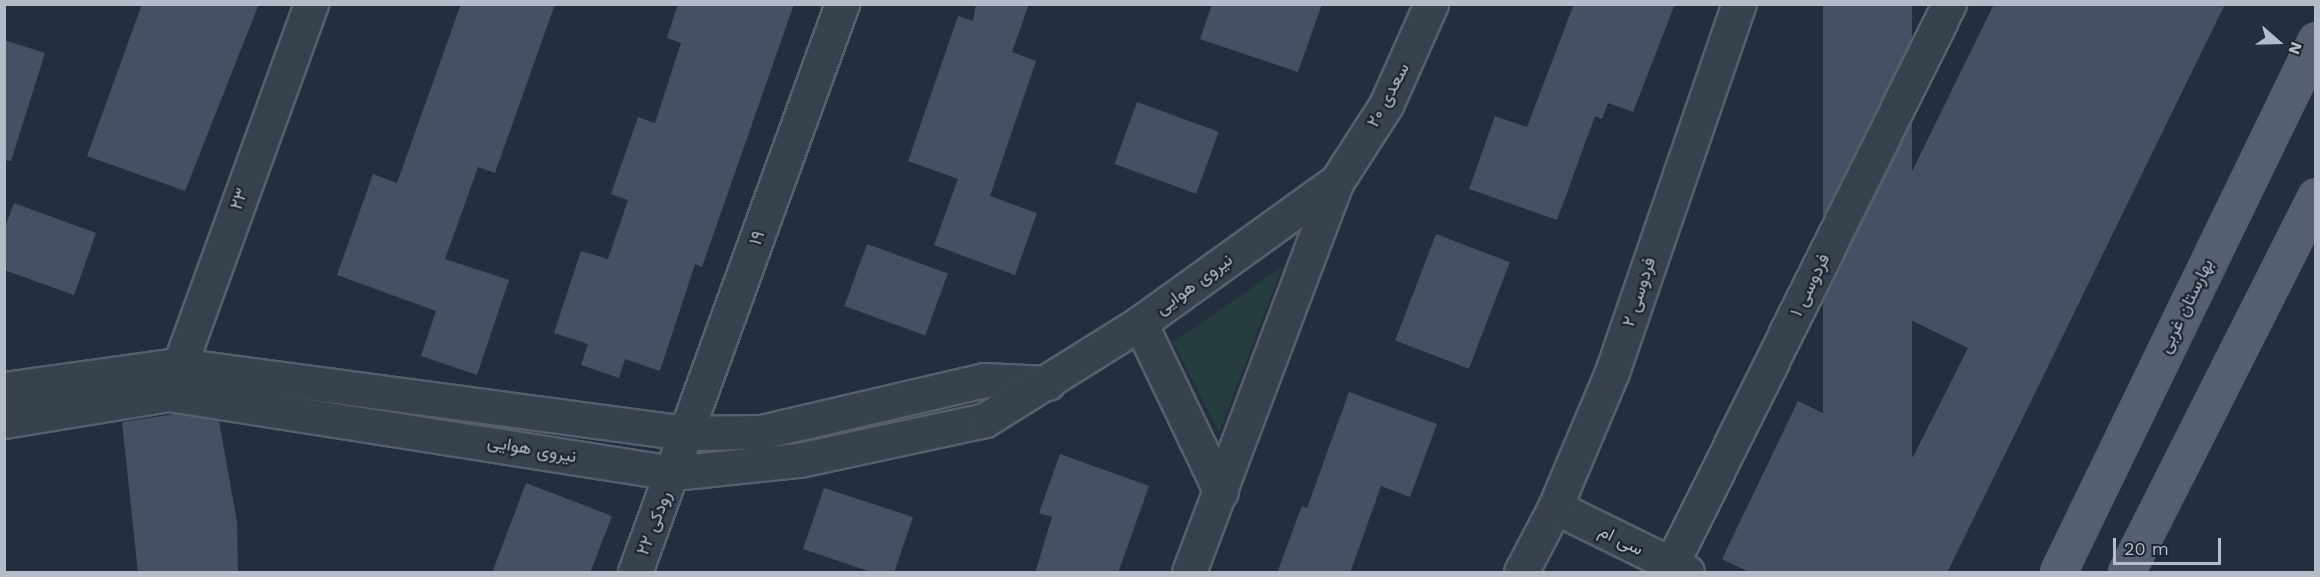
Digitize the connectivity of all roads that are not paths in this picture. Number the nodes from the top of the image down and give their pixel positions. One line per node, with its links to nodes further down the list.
1 (311, 4): 10 (street, ۲۳)
2 (842, 4): 14 (street, ۱۹)
3 (1431, 4): 7 (street, سعدی ۲۰)
4 (1739, 4): 17 (street, فردوسی ۲)
5 (1949, 4): 18 (street, فردوسی ۱)
6 (2316, 40): 22 (main road, بهارستان غربی)
7 (1337, 181): 9 (street, نیروی هوایی); 16 (street)
8 (2315, 200): 23 (main road)
9 (1140, 323): 11 (street, نیروی هوایی); 16 (street)
10 (174, 380): 12 (street, نیروی هوایی); 13 (street, نیروی هوایی); 14 (street, نیروی هوایی); 15 (street, نیروی هوایی)
11 (1048, 383): 14 (street, نیروی هوایی); 15 (street, نیروی هوایی)
12 (4, 389)
13 (4, 421)
14 (686, 433): 15 (street, ۱۹)
15 (673, 473): 19 (street, رودکی ۲۲)
16 (1221, 492): 20 (street)
17 (1555, 507): 18 (street, سی ام); 21 (street, فردوسی ۲)
18 (1679, 569)
19 (635, 573)
20 (1189, 573)
21 (1521, 573)
22 (2058, 573)
23 (2126, 573)

